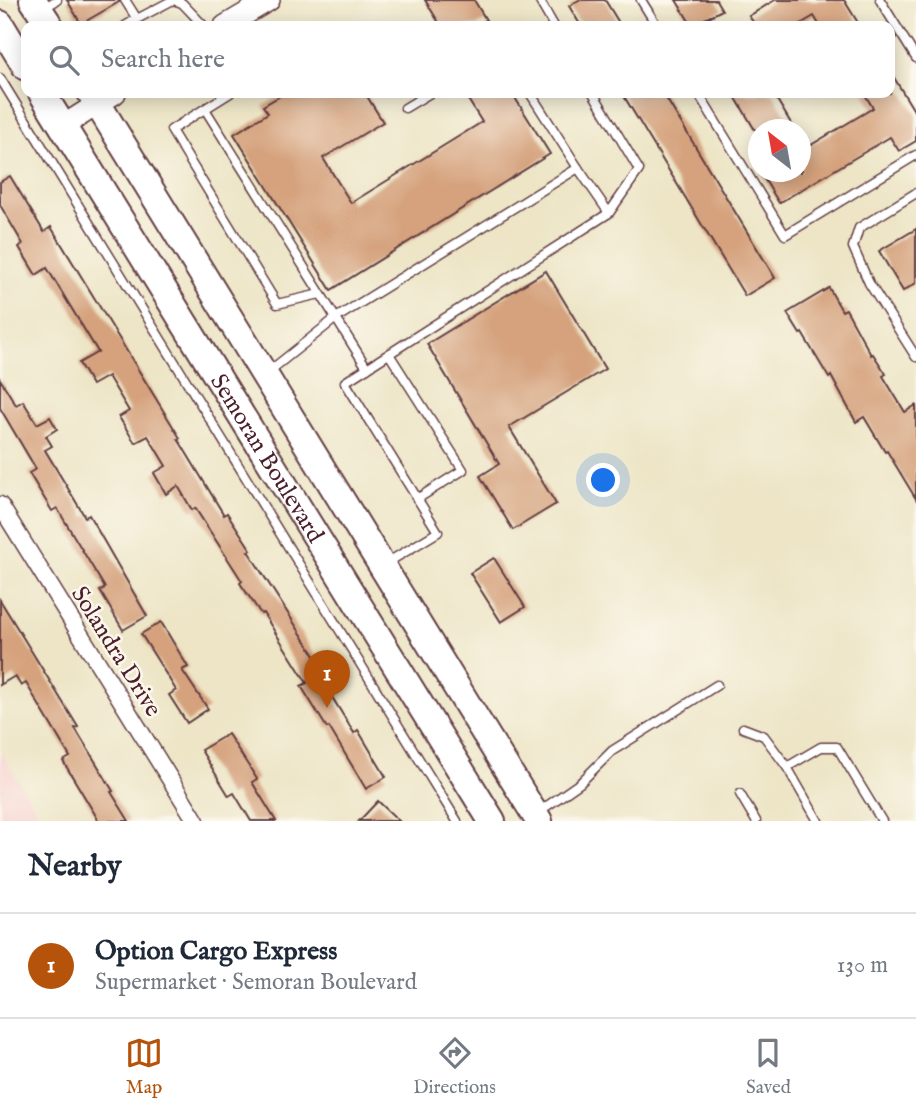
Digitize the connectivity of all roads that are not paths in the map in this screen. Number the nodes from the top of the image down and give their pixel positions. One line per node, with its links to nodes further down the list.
1 (125, 0): 6 (lane)
2 (539, 0): 10 (lane)
3 (641, 0): 11 (lane)
4 (880, 0): 12 (lane)
5 (256, 3): 9 (street)
6 (137, 19): 7 (lane); 8 (lane)
7 (134, 21)
8 (199, 21)
9 (232, 21)
10 (551, 21)
11 (654, 21)
12 (893, 21)
13 (0, 24): 16 (main road)
14 (895, 24): 15 (lane)
15 (916, 58)
16 (21, 59)
17 (0, 78): 48 (lane)
18 (45, 98): 28 (main road, Semoran Boulevard)
19 (98, 98): 28 (street)
20 (102, 98): 38 (main road, Semoran Boulevard)
21 (222, 98): 27 (lane)
22 (422, 98): 26 (lane)
23 (533, 98): 30 (lane)
24 (596, 98): 32 (lane)
25 (701, 98): 29 (lane)
26 (405, 108)
27 (205, 109): 33 (lane); 33 (lane)
28 (62, 125): 49 (main road, Semoran Boulevard)
29 (916, 155)
30 (578, 168): 32 (lane); 34 (lane)
31 (916, 193): 36 (lane)
32 (609, 213): 35 (lane)
33 (320, 294): 34 (lane)
34 (335, 318): 37 (lane); 38 (lane)
35 (388, 354): 37 (lane); 39 (lane)
36 (916, 357)
37 (367, 368): 39 (lane)
38 (264, 375): 41 (main road, Semoran Boulevard)
39 (417, 499): 41 (lane)
40 (0, 505): 47 (street, Solandra Drive)
41 (382, 566): 46 (main road, Semoran Boulevard)
42 (718, 685): 46 (lane)
43 (743, 728): 44 (lane)
44 (787, 767): 51 (lane); 52 (lane)
45 (740, 794): 50 (lane)
46 (532, 819)
47 (196, 821)
48 (457, 821)
49 (492, 821)
50 (756, 821)
51 (818, 821)
52 (882, 821)

